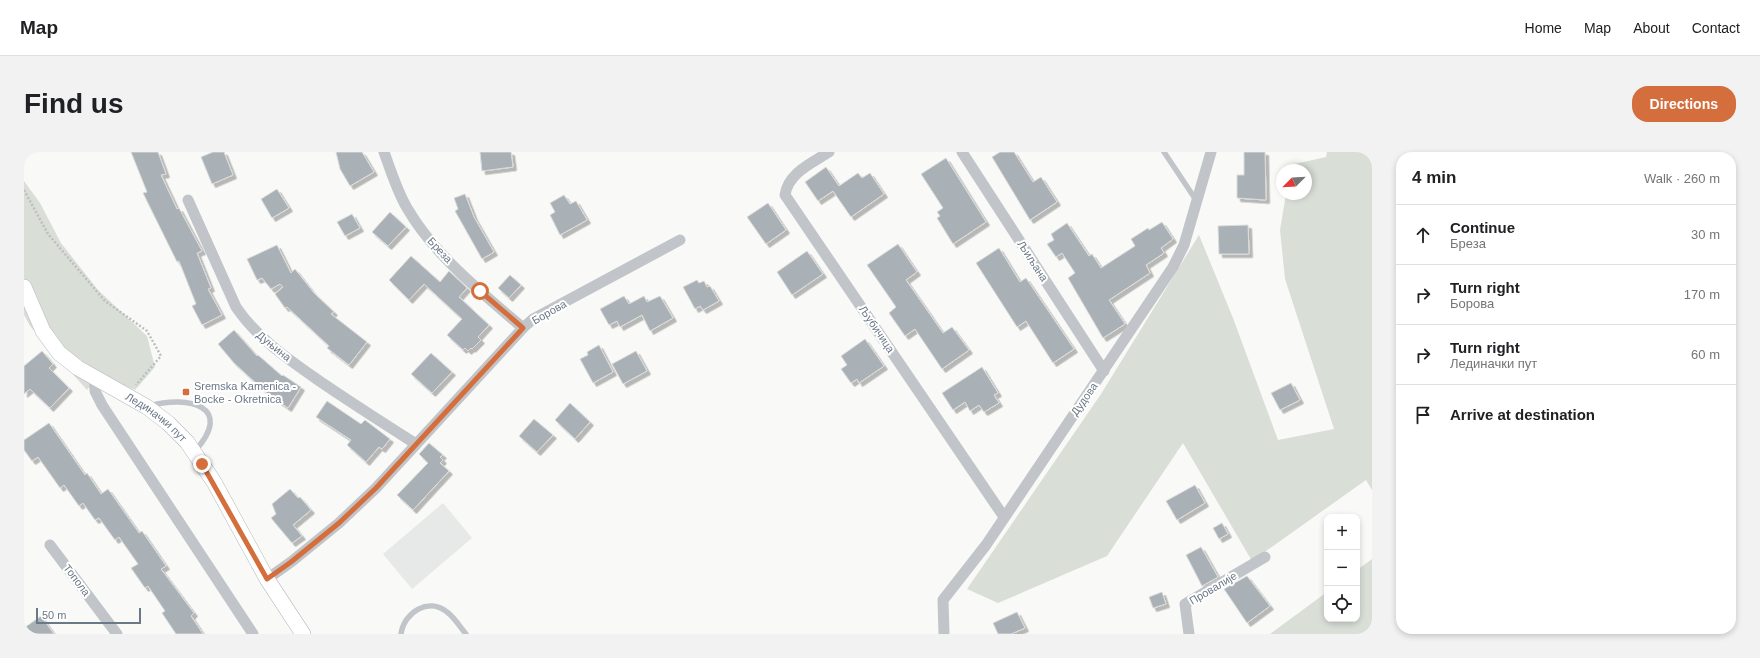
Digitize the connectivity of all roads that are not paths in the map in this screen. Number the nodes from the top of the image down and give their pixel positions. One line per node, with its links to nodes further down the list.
1 (384, 152): 10 (street, Бреза)
2 (829, 152): 16 (street, Љубичица)
3 (962, 152): 11 (street, Љиљана)
4 (1164, 152): 7 (lane)
5 (1211, 152): 7 (street, Дудова)
6 (188, 200): 14 (street, Дуњина)
7 (1197, 202): 11 (street, Дудова)
8 (680, 240): 10 (street, Борова)
9 (24, 287): 12 (main road, Лединачки пут)
10 (523, 328): 14 (street, Борова)
11 (1104, 371): 16 (street, Дудова)
12 (94, 376): 13 (main road, Лединачки пут); 20 (street)
13 (147, 407): 15 (main road, Лединачки пут); 15 (lane)
14 (416, 444): 19 (street, Борова)
15 (194, 452): 19 (main road, Лединачки пут)
16 (1004, 517): 25 (street, Дудова)
17 (50, 545): 21 (street, Топола)
18 (1265, 557): 26 (street, Провалије)
19 (267, 579): 22 (main road, Лединачки пут)
20 (248, 632)
21 (118, 634)
22 (303, 634)
23 (401, 634): 24 (lane)
24 (466, 634)
25 (944, 634)
26 (1190, 634)

